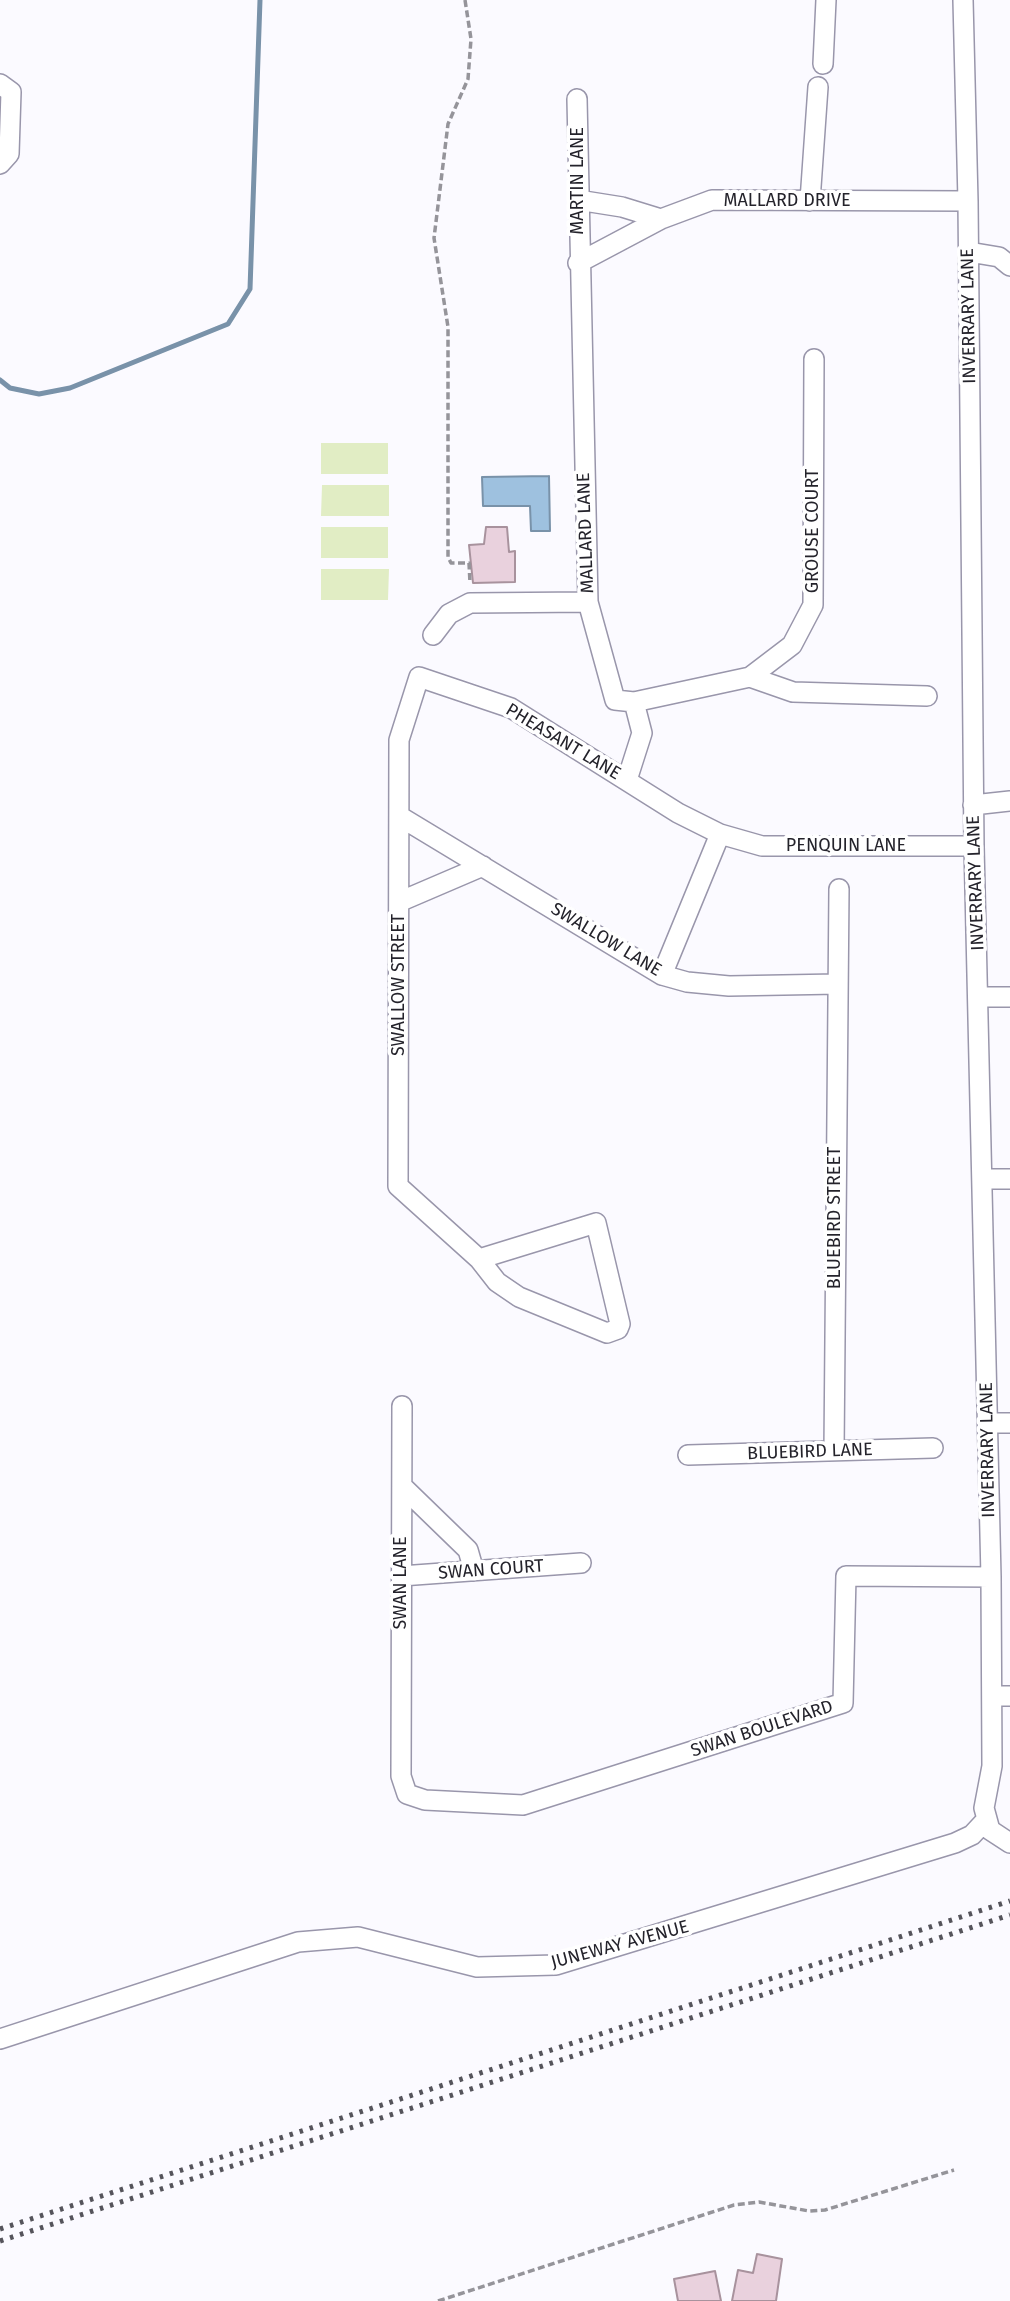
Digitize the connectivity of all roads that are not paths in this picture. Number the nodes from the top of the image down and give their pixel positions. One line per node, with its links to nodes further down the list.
1 (963, 0): 10 (street, INVERRARY LANE)
2 (826, 7): 3 (street)
3 (823, 64)
4 (0, 84): 7 (street)
5 (818, 87): 9 (street)
6 (577, 99): 8 (street, MARTIN LANE)
7 (0, 164)
8 (578, 200): 11 (street); 13 (street, MARTIN LANE)
9 (810, 201): 10 (street, MALLARD DRIVE); 11 (street, MALLARD DRIVE)
10 (968, 201): 12 (street, INVERRARY LANE)
11 (661, 219): 13 (street, MALLARD DRIVE)
12 (969, 252): 14 (street); 24 (street, INVERRARY LANE)
13 (578, 263): 16 (street, MALLARD LANE)
14 (1010, 266)
15 (814, 359): 19 (street, GROUSE COURT)
16 (588, 602): 17 (street); 21 (street, MALLARD LANE)
17 (433, 635)
18 (419, 677): 22 (street, PHEASANT LANE); 25 (street, SWALLOW STREET)
19 (750, 677): 20 (street); 21 (street)
20 (927, 696)
21 (634, 702): 22 (street)
22 (626, 780): 26 (street, PHEASANT LANE)
23 (1010, 802): 24 (street)
24 (973, 805): 27 (street, INVERRARY LANE)
25 (399, 816): 28 (street, SWALLOW LANE); 30 (street, SWALLOW STREET)
26 (720, 834): 27 (street, PENQUIN LANE); 31 (street)
27 (974, 846): 33 (street, INVERRARY LANE)
28 (483, 866): 30 (street); 31 (street, SWALLOW LANE)
29 (839, 890): 32 (street, BLUEBIRD STREET)
30 (399, 902): 37 (street, SWALLOW STREET)
31 (662, 975): 32 (street, SWALLOW LANE)
32 (837, 984): 42 (street, BLUEBIRD STREET)
33 (979, 997): 34 (street); 35 (street, INVERRARY LANE)
34 (1010, 997)
35 (983, 1179): 36 (street); 39 (street, INVERRARY LANE)
36 (1010, 1179)
37 (479, 1259): 37 (street, SWALLOW STREET)
38 (402, 1406): 44 (street, SWAN LANE)
39 (988, 1423): 40 (street); 48 (street, INVERRARY LANE)
40 (1010, 1423)
41 (933, 1448): 42 (street, BLUEBIRD LANE)
42 (834, 1451): 43 (street, BLUEBIRD LANE)
43 (688, 1455)
44 (402, 1486): 46 (street); 47 (street, SWAN LANE)
45 (581, 1563): 46 (street, SWAN COURT)
46 (474, 1571): 47 (street, SWAN COURT)
47 (401, 1576): 52 (street, SWAN LANE)
48 (991, 1577): 49 (street, INVERRARY LANE); 52 (street, SWAN BOULEVARD)
49 (1001, 1696): 50 (street, INVERRARY LANE)
50 (992, 1766): 51 (street); 53 (street, INVERRARY LANE)
51 (1010, 1775)
52 (582, 1786)
53 (986, 1819): 54 (street); 55 (street, JUNEWAY AVENUE)
54 (1010, 1843)
55 (0, 2039)

